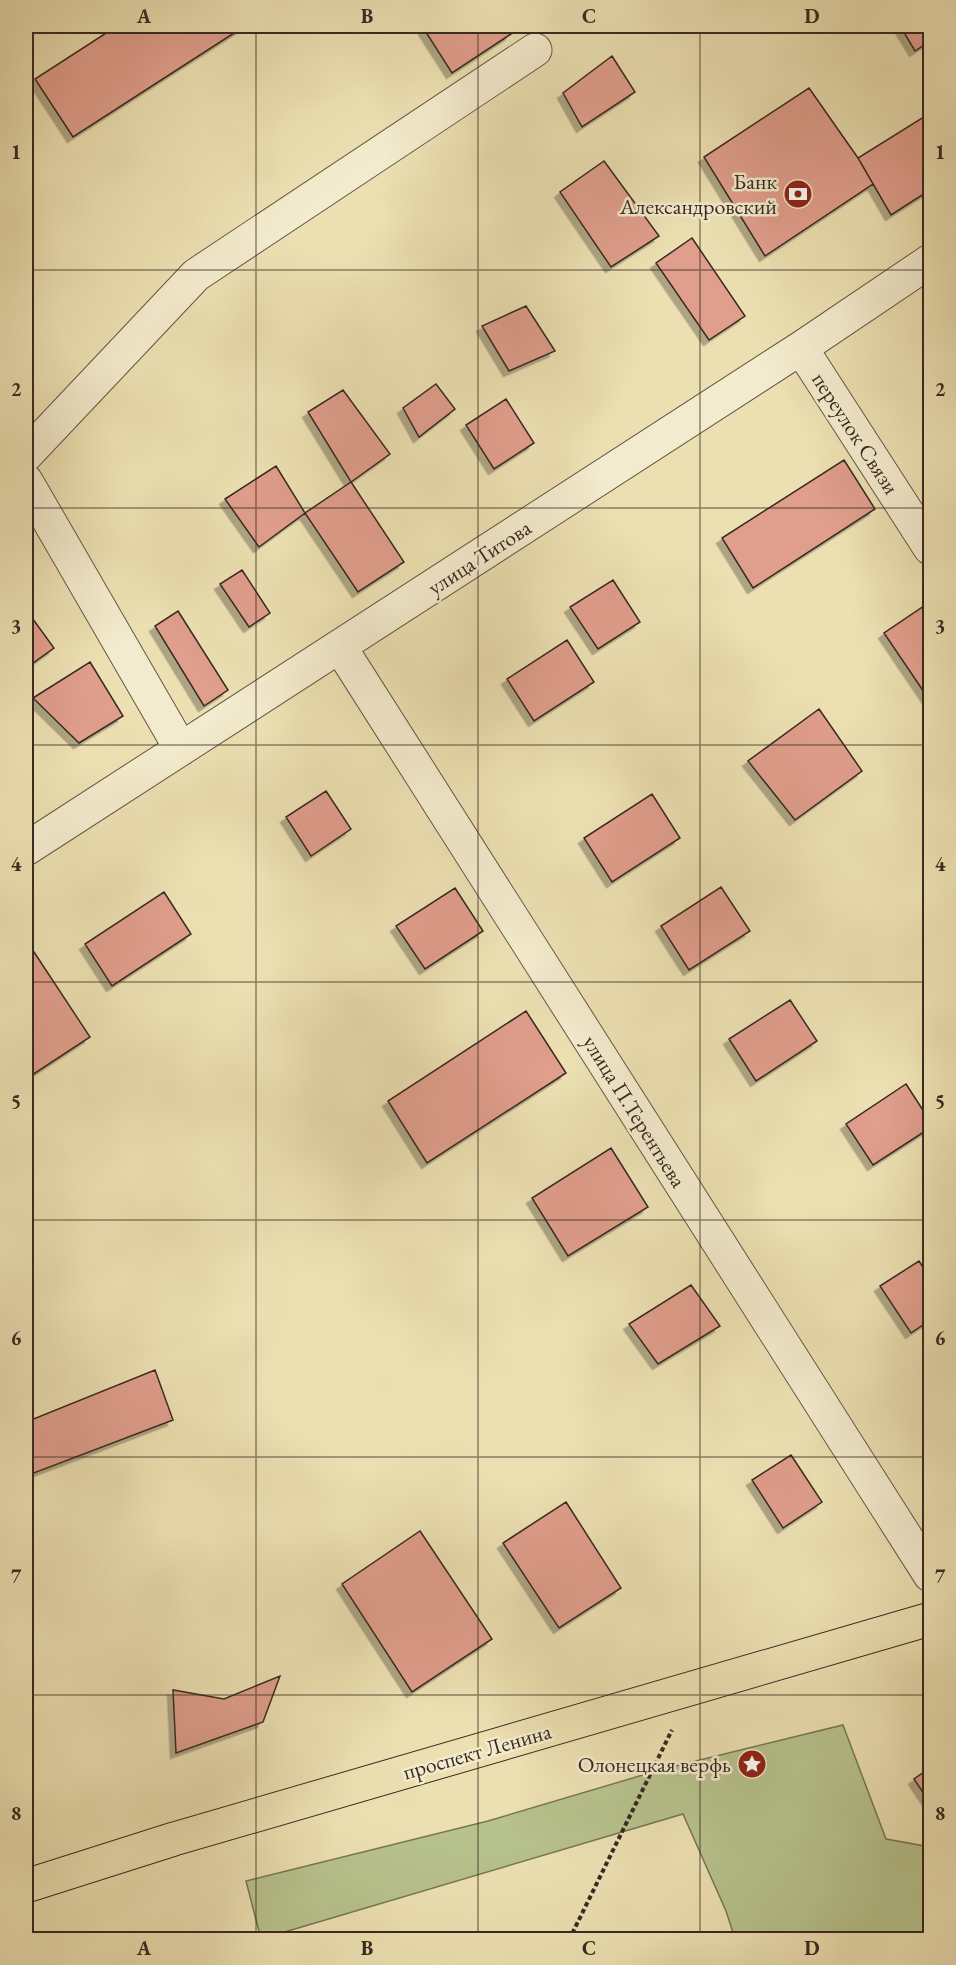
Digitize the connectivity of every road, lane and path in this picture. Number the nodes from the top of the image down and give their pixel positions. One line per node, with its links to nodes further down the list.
1 (535, 50): 4 (street)
2 (930, 261): 3 (street, улица Титова)
3 (801, 348): 6 (street, переулок Связи); 7 (street, улица Титова)
4 (26, 455)
5 (26, 481): 8 (street)
6 (930, 548)
7 (340, 647): 8 (street, улица Титова); 10 (street, улица П.Терентьева)
8 (181, 749): 9 (street, улица Титова)
9 (26, 849)
10 (930, 1575)
11 (930, 1619): 12 (main road, проспект Ленина)
12 (693, 1688): 13 (main road, проспект Ленина); 14 (path)
13 (26, 1886)
14 (569, 1940)

